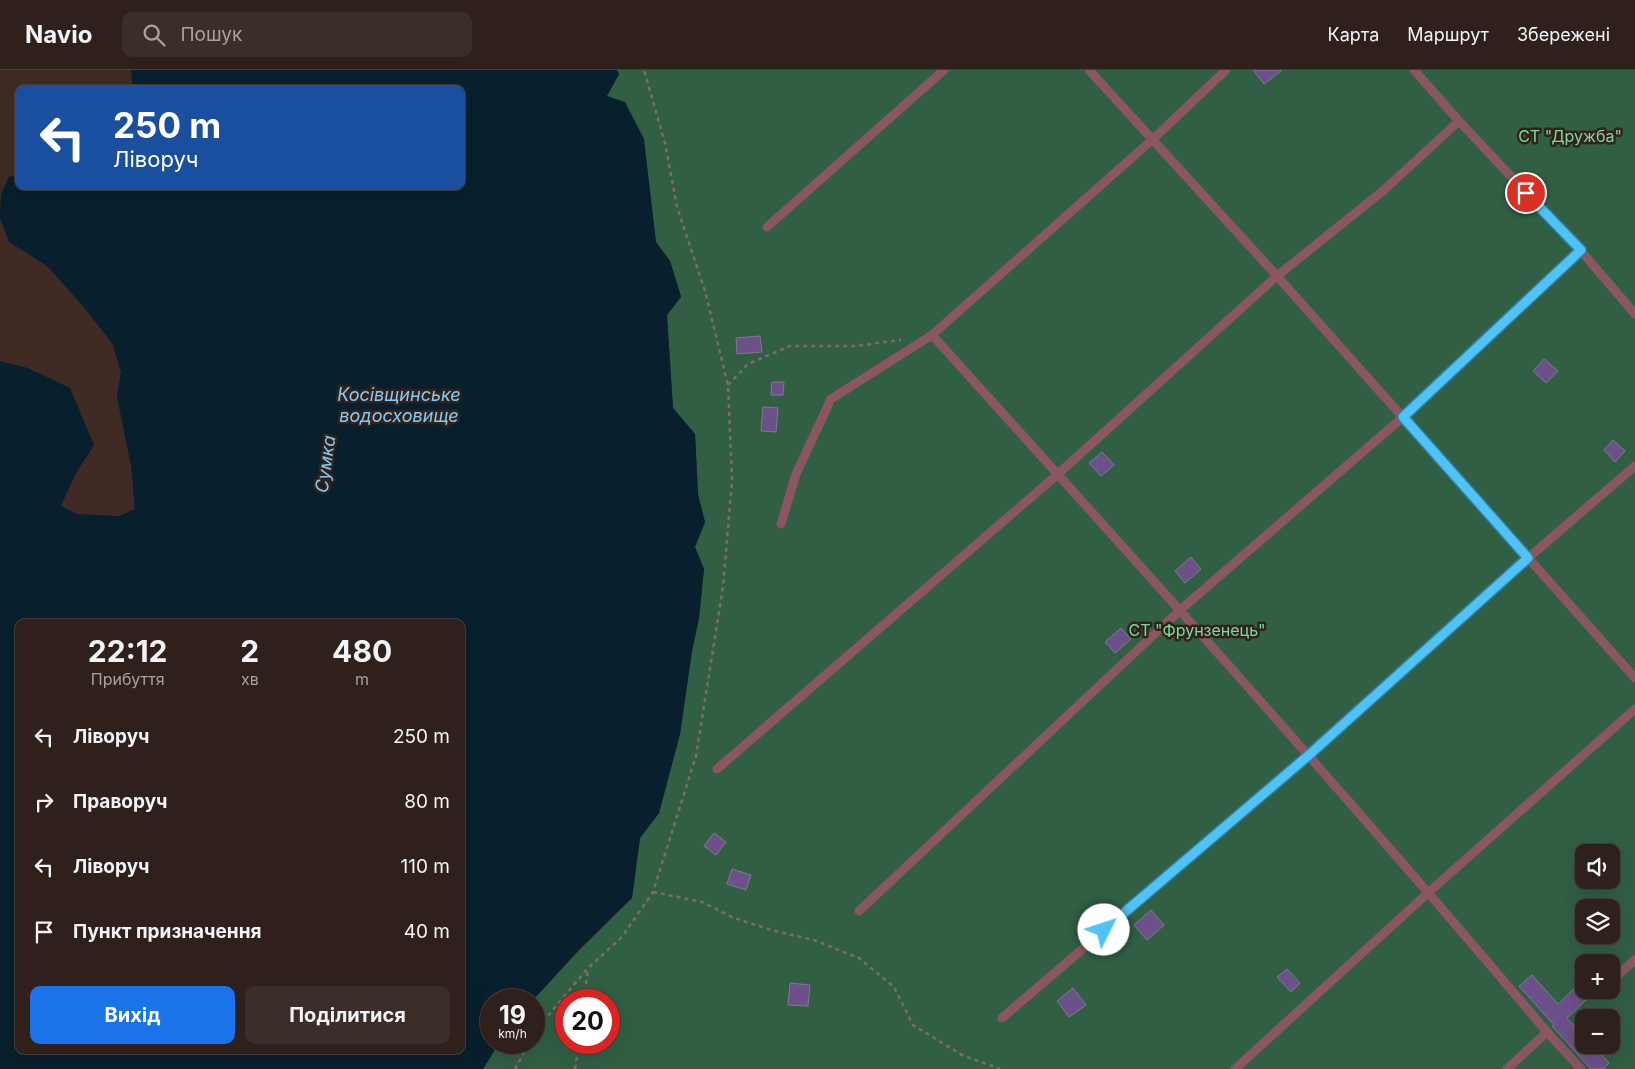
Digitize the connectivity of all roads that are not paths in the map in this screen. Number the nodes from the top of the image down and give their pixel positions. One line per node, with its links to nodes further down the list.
1 (944, 70): 7 (lane)
2 (1090, 70): 6 (lane)
3 (1226, 70): 6 (lane)
4 (1414, 70): 5 (lane)
5 (1459, 122): 8 (lane); 9 (lane)
6 (1153, 139): 9 (lane); 11 (lane)
7 (767, 227)
8 (1581, 250): 10 (lane); 12 (lane)
9 (1277, 276): 12 (lane); 14 (lane)
10 (1635, 314)
11 (932, 335): 14 (lane); 15 (lane)
12 (1403, 417): 16 (lane); 17 (lane)
13 (1635, 466): 16 (lane)
14 (1058, 474): 17 (lane); 21 (lane)
15 (780, 524)
16 (1528, 558): 18 (lane); 20 (lane)
17 (1179, 611): 20 (lane); 23 (lane)
18 (1635, 678)
19 (1635, 709): 22 (lane)
20 (1309, 755): 22 (lane); 26 (lane)
21 (717, 769)
22 (1429, 892): 27 (lane); 28 (lane)
23 (859, 911)
24 (1635, 960): 25 (lane)
25 (1620, 973)
26 (1002, 1018)
27 (1548, 1032): 29 (lane); 30 (lane)
28 (1235, 1069)
29 (1507, 1069)
30 (1581, 1069)

